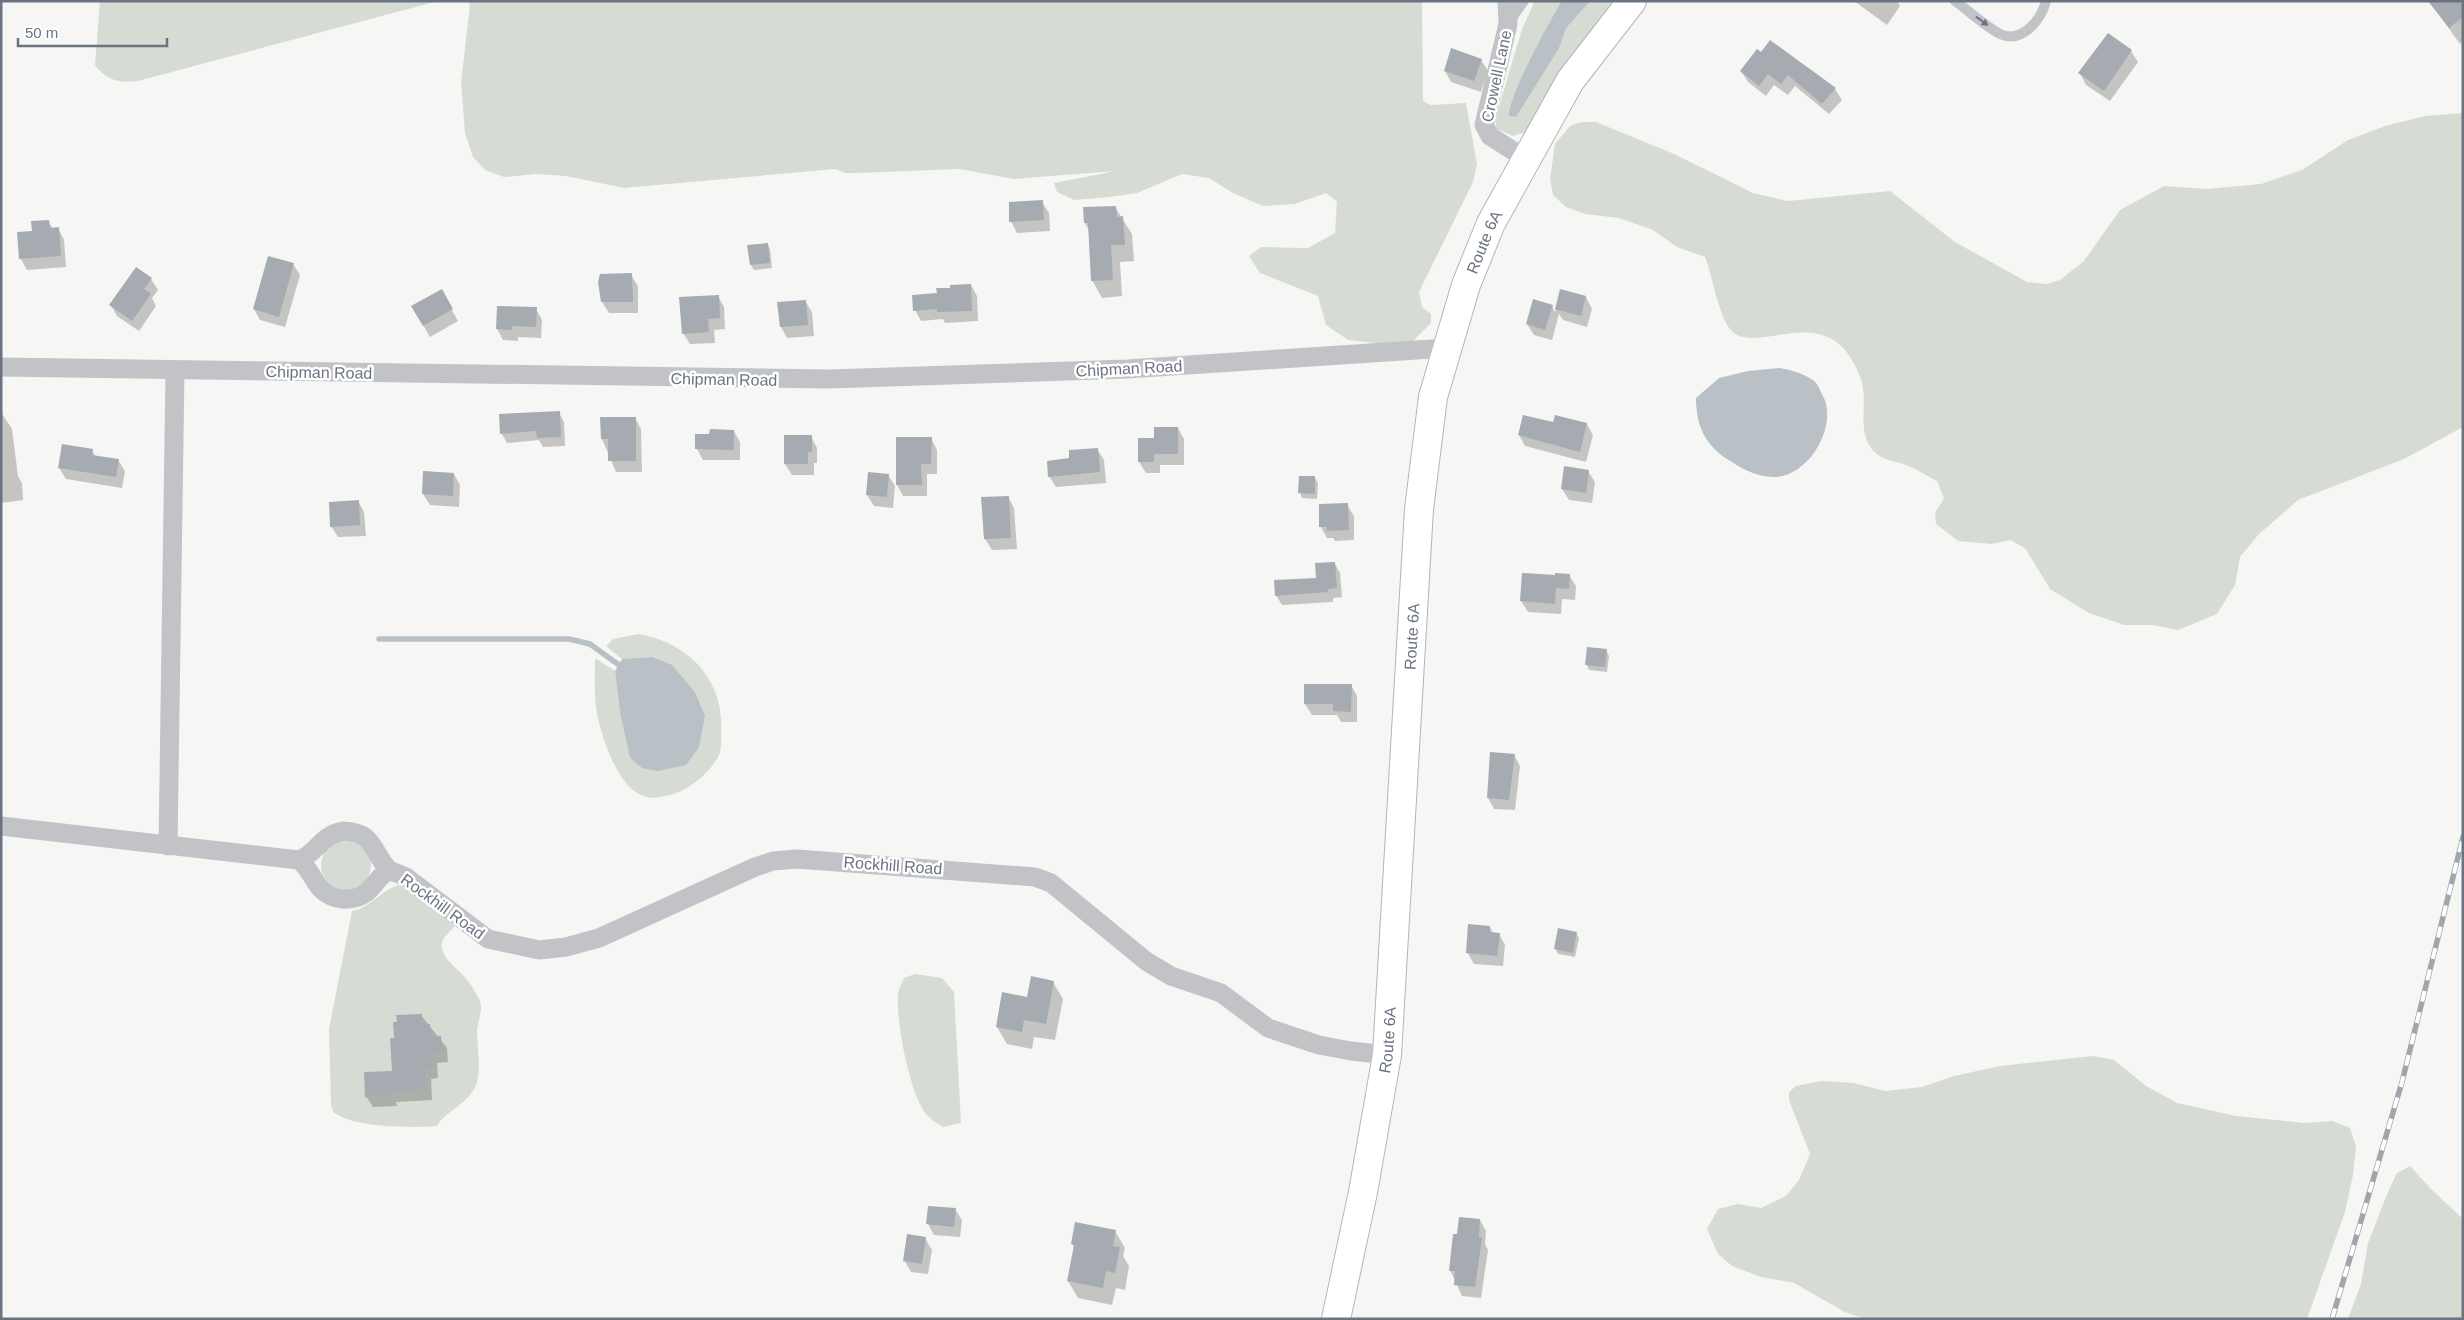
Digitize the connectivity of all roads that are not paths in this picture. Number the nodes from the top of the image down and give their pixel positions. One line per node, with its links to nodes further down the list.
1 (1507, 1): 6 (street, Crowell Lane)
2 (1524, 1): 6 (lane)
3 (1632, 1): 7 (main road, Route 6A)
4 (1955, 1): 5 (lane, one-way to 5)
5 (2046, 1)
6 (1508, 24): 7 (street, Crowell Lane)
7 (1526, 159): 8 (main road, Route 6A)
8 (1447, 348): 10 (street, Chipman Road); 15 (main road, Route 6A)
9 (1, 367): 10 (street, Chipman Road)
10 (174, 370): 12 (street)
11 (1, 826): 12 (street)
12 (168, 846): 13 (street)
13 (299, 860): 14 (street, Rockhill Road); 14 (street, Rockhill Road)
14 (389, 870): 15 (street, Rockhill Road)
15 (1387, 1055): 16 (main road, Route 6A)
16 (1336, 1319)

